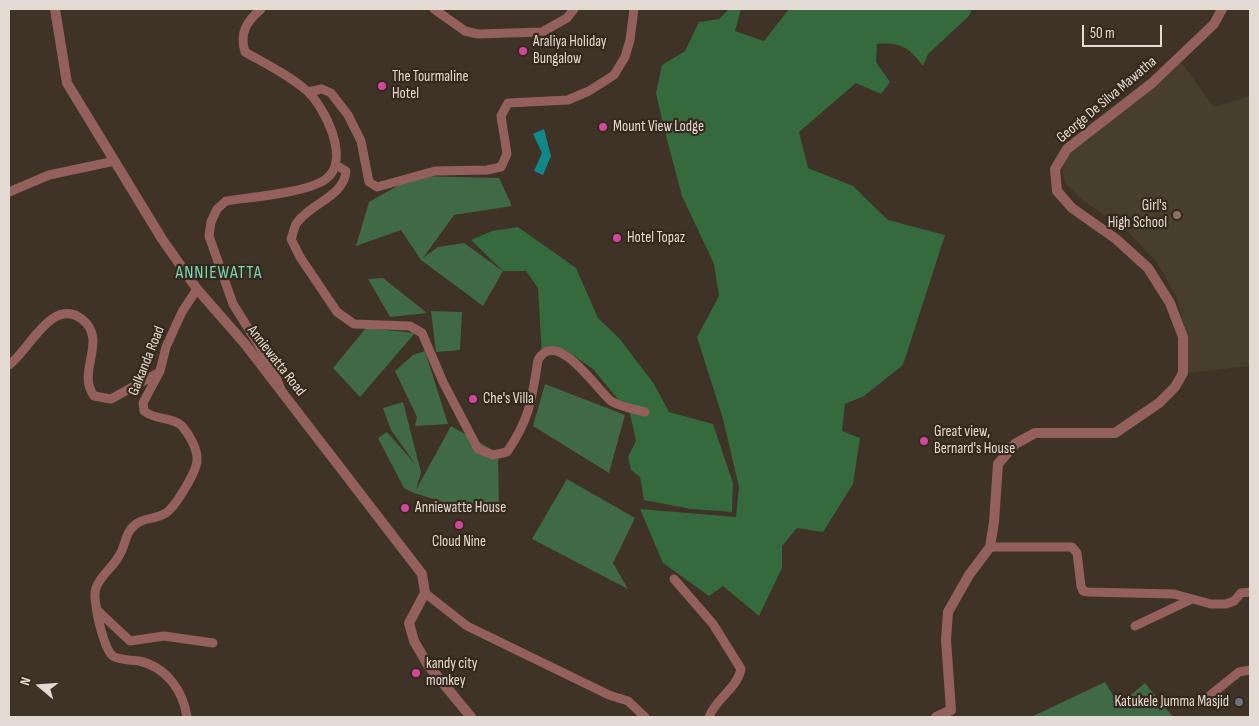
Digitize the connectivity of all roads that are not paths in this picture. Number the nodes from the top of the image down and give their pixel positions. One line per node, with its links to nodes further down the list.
1 (55, 9): 8 (street, Anniewatta Road)
2 (261, 9): 7 (street)
3 (434, 9): 4 (street)
4 (574, 9)
5 (634, 9): 7 (street)
6 (1222, 9): 16 (street, George De Silva Mawatha)
7 (308, 92): 9 (street)
8 (115, 161): 10 (street); 11 (street, Anniewatta Road)
9 (336, 164): 14 (street); 15 (street)
10 (9, 192)
11 (197, 289): 13 (street, Galkanda Road); 14 (street, Anniewatta Road)
12 (9, 365): 13 (street)
13 (160, 371): 21 (street, Galkanda Road)
14 (282, 392): 19 (street, Anniewatta Road)
15 (645, 412)
16 (990, 547): 20 (street); 26 (street, George De Silva Mawatha)
17 (674, 579): 30 (street)
18 (1250, 592): 20 (street)
19 (425, 593): 28 (street); 29 (street)
20 (1192, 599): 22 (street)
21 (96, 610): 23 (street); 27 (street, Galkanda Road)
22 (1135, 626)
23 (213, 643)
24 (1250, 670): 25 (street)
25 (1203, 701)
26 (952, 714): 31 (street, George De Silva Mawatha)
27 (187, 717)
28 (471, 717)
29 (645, 717)
30 (709, 717)
31 (936, 717)

